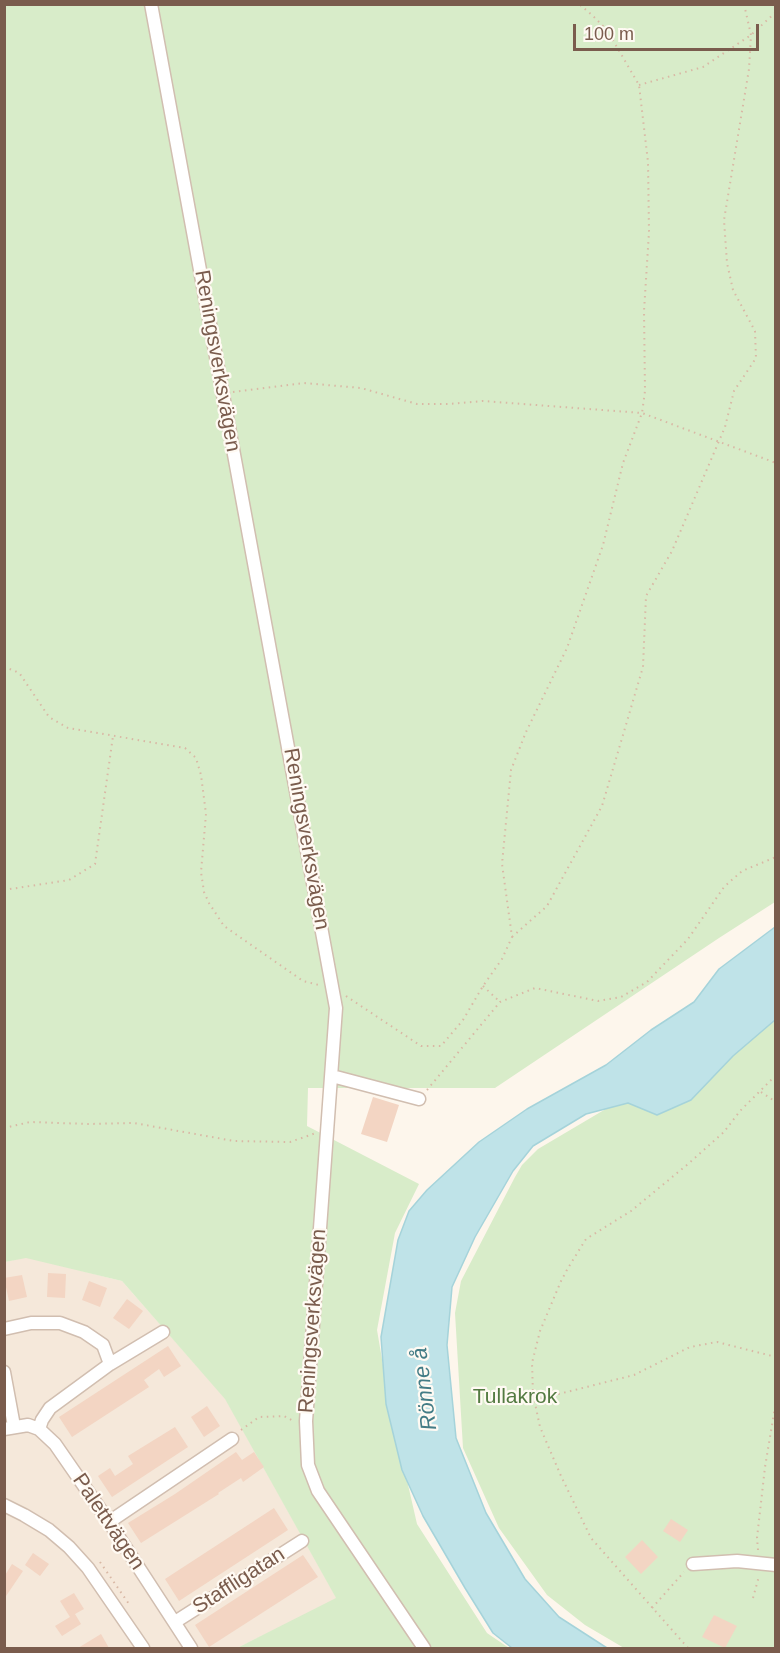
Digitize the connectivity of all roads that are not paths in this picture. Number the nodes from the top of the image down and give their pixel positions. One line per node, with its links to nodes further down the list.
1 (151, 4): 2 (street, Reningsverksvägen)
2 (332, 1076): 3 (street); 19 (street, Reningsverksvägen)
3 (419, 1099)
4 (4, 1329): 6 (street)
5 (163, 1332): 6 (street)
6 (110, 1364): 9 (street)
7 (4, 1372): 8 (street)
8 (9, 1428): 9 (street)
9 (39, 1429): 12 (street, Palettvägen)
10 (232, 1439): 12 (street)
11 (4, 1505): 17 (street)
12 (109, 1522): 16 (street, Palettvägen)
13 (302, 1540): 16 (street, Staffligatan)
14 (693, 1564): 15 (street)
15 (776, 1565)
16 (175, 1622): 18 (street, Palettvägen)
17 (143, 1648)
18 (191, 1648)
19 (424, 1648)

